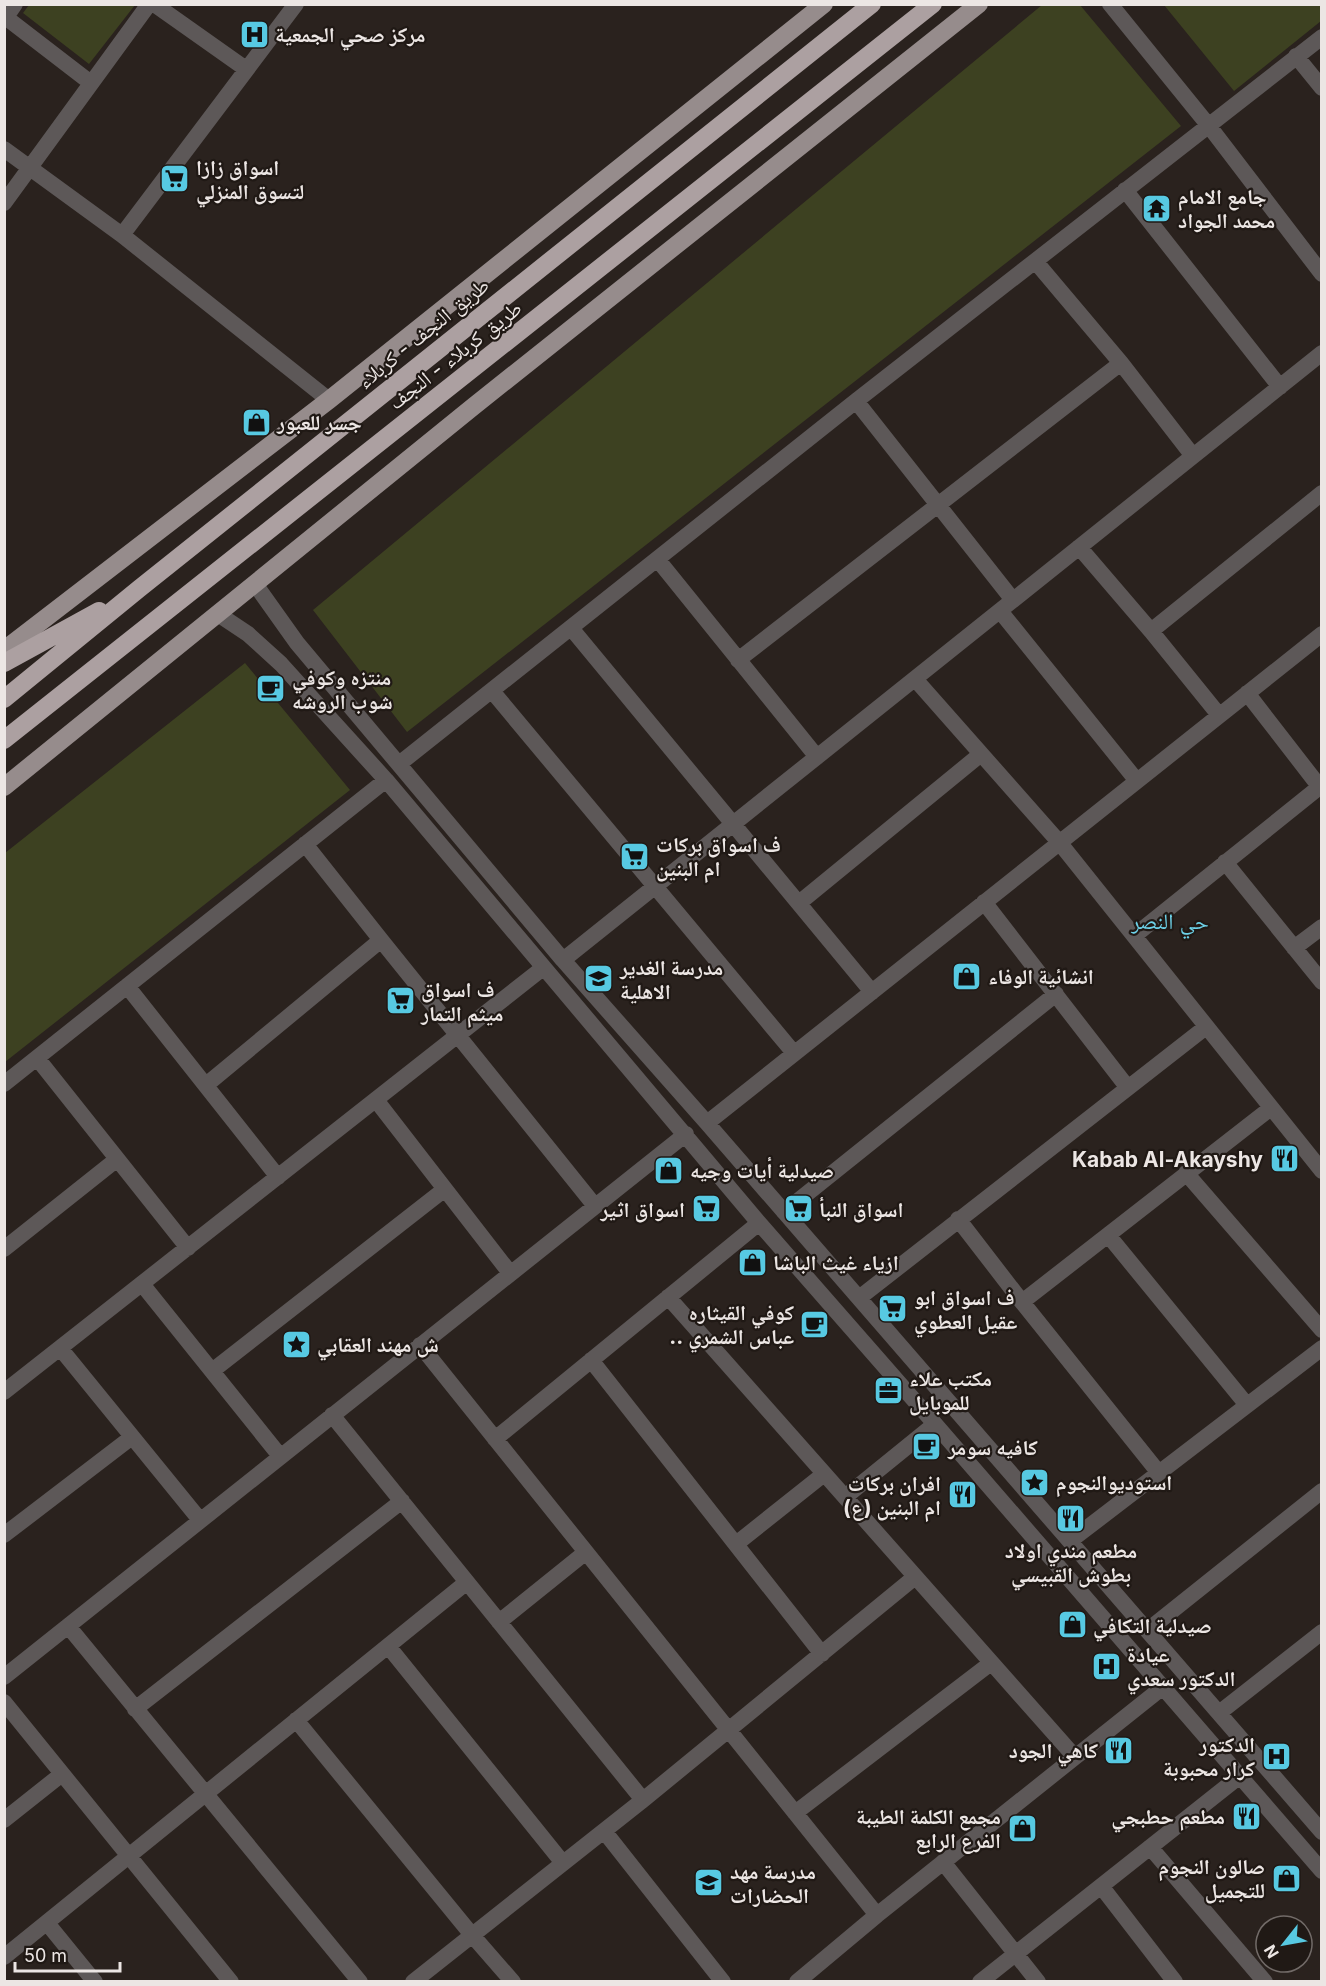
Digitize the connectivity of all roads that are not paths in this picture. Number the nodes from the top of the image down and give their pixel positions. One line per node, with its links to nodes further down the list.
1 (149, 4): 15 (street)
2 (154, 4): 14 (street)
3 (296, 4): 14 (street)
4 (824, 4): 28 (main road)
5 (862, 4): 11 (highway)
6 (872, 4): 11 (highway, طريق النجف - کربلاء)
7 (933, 4): 52 (highway, طريق کربلاء - النجف)
8 (979, 4): 35 (main road)
9 (1110, 4): 17 (street)
10 (8, 13): 15 (street)
11 (849, 22): 36 (highway, طريق النجف - کربلاء)
12 (1322, 36): 13 (street)
13 (1296, 56): 16 (street); 17 (street)
14 (246, 69): 22 (street)
15 (91, 83): 19 (street)
16 (1322, 88)
17 (1209, 126): 20 (street); 24 (street)
18 (4, 149): 19 (street)
19 (29, 168): 21 (street); 22 (street)
20 (1125, 190): 23 (street); 27 (street)
21 (4, 203)
22 (122, 235): 28 (street)
23 (1035, 261): 26 (street); 29 (street)
24 (1322, 274)
25 (1322, 353): 27 (street)
26 (1120, 363): 30 (street); 32 (street)
27 (1280, 387): 30 (street)
28 (329, 400): 43 (main road)
29 (856, 401): 32 (street); 34 (street)
30 (1193, 456): 33 (street)
31 (1322, 493): 40 (street)
32 (938, 504): 37 (street); 44 (street)
33 (1079, 547): 37 (street); 40 (street)
34 (658, 560): 39 (street); 44 (street)
35 (255, 584): 38 (main road); 42 (street)
36 (140, 588): 45 (highway); 50 (highway, طريق النجف - کربلاء)
37 (1006, 605): 47 (street); 57 (street)
38 (218, 614): 46 (street); 59 (main road)
39 (571, 628): 48 (street); 60 (street)
40 (1151, 631): 51 (street)
41 (1322, 634): 49 (street)
42 (297, 643): 46 (street); 55 (street)
43 (4, 650)
44 (738, 660): 54 (street)
45 (4, 663)
46 (281, 664): 56 (street)
47 (915, 679): 53 (street); 54 (street)
48 (492, 692): 55 (street); 64 (street)
49 (1247, 693): 51 (street); 58 (street)
50 (4, 699)
51 (1219, 715): 57 (street)
52 (4, 740)
53 (981, 754): 61 (street); 66 (street)
54 (817, 757): 60 (street)
55 (399, 764): 71 (street)
56 (386, 780): 62 (street); 72 (street)
57 (1137, 781): 61 (street)
58 (1320, 786): 63 (street)
59 (4, 787)
60 (732, 825): 64 (street); 66 (street)
61 (1059, 842): 65 (street); 68 (street)
62 (305, 844): 69 (street); 74 (street)
63 (1225, 862): 68 (street); 70 (street)
64 (656, 887): 71 (street); 79 (street)
65 (984, 902): 75 (street); 76 (street)
66 (799, 903): 75 (street)
67 (1322, 927): 70 (street)
68 (1134, 936): 77 (street)
69 (381, 940): 78 (street); 82 (street)
70 (1294, 948): 73 (street)
71 (563, 960): 86 (street)
72 (543, 968): 78 (street); 87 (street)
73 (1322, 982)
74 (127, 986): 80 (street); 82 (street)
75 (872, 992): 79 (street)
76 (1056, 994): 83 (street); 94 (street)
77 (1206, 1027): 83 (street); 85 (street)
78 (457, 1036): 84 (street); 93 (street)
79 (794, 1053): 86 (street)
80 (37, 1058): 81 (street); 88 (street)
81 (4, 1084)
82 (206, 1085): 91 (street)
83 (1128, 1088): 95 (street)
84 (376, 1100): 91 (street); 92 (street)
85 (1271, 1107): 89 (street); 90 (street)
86 (707, 1123): 94 (street)
87 (686, 1134): 93 (street); 96 (street)
88 (116, 1160): 98 (street); 99 (street)
89 (1322, 1172)
90 (1186, 1173): 97 (street); 108 (street)
91 (278, 1177): 98 (street)
92 (445, 1189): 102 (street); 113 (street)
93 (595, 1206): 102 (street)
94 (784, 1212): 100 (street)
95 (958, 1219): 105 (street); 106 (street)
96 (759, 1223): 101 (street); 104 (street)
97 (1108, 1235): 106 (street); 115 (street)
98 (188, 1248): 103 (street)
99 (4, 1249)
100 (820, 1253): 101 (street); 105 (street)
101 (800, 1270): 107 (street)
102 (510, 1273): 109 (street)
103 (142, 1284): 110 (street); 113 (street)
104 (668, 1297): 112 (street); 122 (street)
105 (858, 1297): 107 (street); 128 (street)
106 (1022, 1302): 121 (street)
107 (836, 1310): 117 (street)
108 (1322, 1330)
109 (420, 1346): 116 (street); 119 (street)
110 (60, 1348): 114 (street); 118 (street)
111 (1322, 1348): 115 (street)
112 (591, 1360): 119 (street); 129 (street)
113 (212, 1371): 120 (street)
114 (6, 1386)
115 (1247, 1405): 121 (street)
116 (332, 1415): 120 (street); 125 (street)
117 (935, 1424): 124 (street); 141 (street)
118 (132, 1437): 126 (street); 127 (street)
119 (495, 1439): 130 (street)
120 (280, 1456): 126 (street)
121 (1159, 1473): 128 (street)
122 (824, 1474): 124 (street); 129 (street)
123 (1322, 1491): 135 (street)
124 (845, 1497): 131 (street)
125 (402, 1501): 132 (street); 143 (street)
126 (200, 1520): 134 (street)
127 (4, 1535)
128 (1070, 1541): 135 (street)
129 (736, 1544): 138 (street)
130 (586, 1552): 133 (street); 146 (street)
131 (915, 1577): 138 (street); 139 (street)
132 (467, 1582): 133 (street); 137 (street)
133 (499, 1622): 151 (street)
134 (68, 1626): 140 (street); 143 (street)
135 (1148, 1630): 144 (street)
136 (1320, 1635): 144 (street)
137 (388, 1646): 145 (street); 159 (street)
138 (822, 1654): 146 (street)
139 (991, 1663): 147 (street); 152 (street)
140 (4, 1677)
141 (1163, 1687): 147 (street); 149 (street)
142 (4, 1702): 148 (street)
143 (135, 1708): 150 (street)
144 (1219, 1713): 155 (street)
145 (296, 1720): 150 (street); 164 (street)
146 (729, 1731): 151 (street); 152 (street)
147 (1075, 1757): 158 (street)
148 (62, 1774): 153 (street); 157 (street)
149 (1240, 1776): 156 (street); 160 (street)
150 (206, 1794): 157 (street); 169 (street)
151 (644, 1800): 154 (street)
152 (795, 1814): 162 (street)
153 (4, 1820)
154 (604, 1831): 159 (street); 172 (street)
155 (1322, 1832)
156 (1150, 1847): 161 (street); 177 (street)
157 (129, 1856): 163 (street); 168 (street)
158 (943, 1862): 162 (street); 165 (street)
159 (563, 1863): 164 (street)
160 (1319, 1865)
161 (1101, 1886): 165 (street); 176 (street)
162 (877, 1915): 173 (street)
163 (47, 1923): 166 (street); 167 (street)
164 (472, 1935): 170 (street); 171 (street)
165 (1016, 1953): 174 (street); 175 (street)
166 (4, 1958)
167 (95, 1982)
168 (231, 1982)
169 (360, 1982)
170 (413, 1982)
171 (513, 1982)
172 (723, 1982)
173 (796, 1982)
174 (980, 1982)
175 (1038, 1982)
176 (1175, 1982)
177 (1265, 1982)

